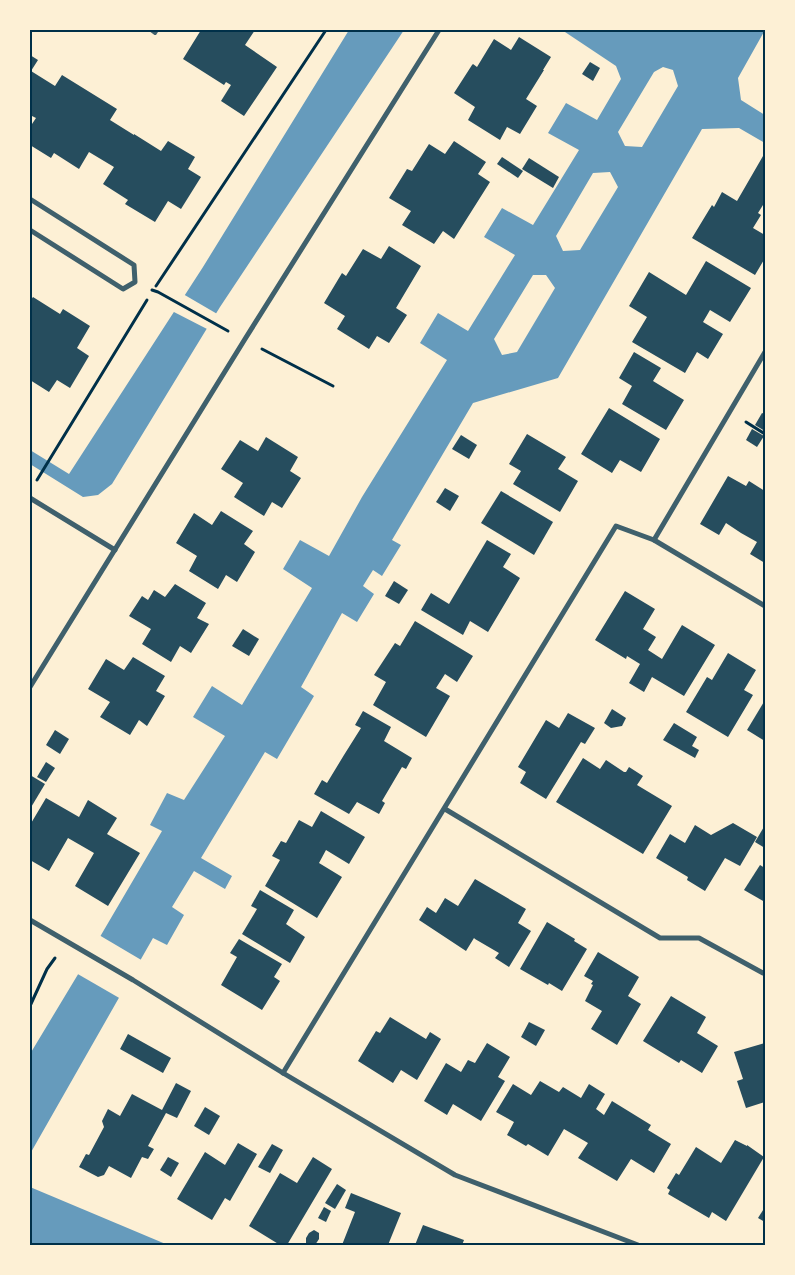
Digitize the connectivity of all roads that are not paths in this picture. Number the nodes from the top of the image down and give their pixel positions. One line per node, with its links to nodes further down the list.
1 (151, 30): 2 (lane)
2 (157, 30)
3 (439, 30): 9 (street)
4 (30, 199): 5 (street)
5 (30, 230)
6 (765, 352): 8 (street)
7 (30, 498): 9 (street)
8 (654, 540): 10 (street); 12 (street)
9 (115, 550): 11 (street)
10 (765, 606)
11 (30, 687)
12 (445, 809): 14 (street); 15 (street)
13 (30, 920): 15 (street)
14 (763, 973)
15 (283, 1073): 16 (street)
16 (638, 1245)

